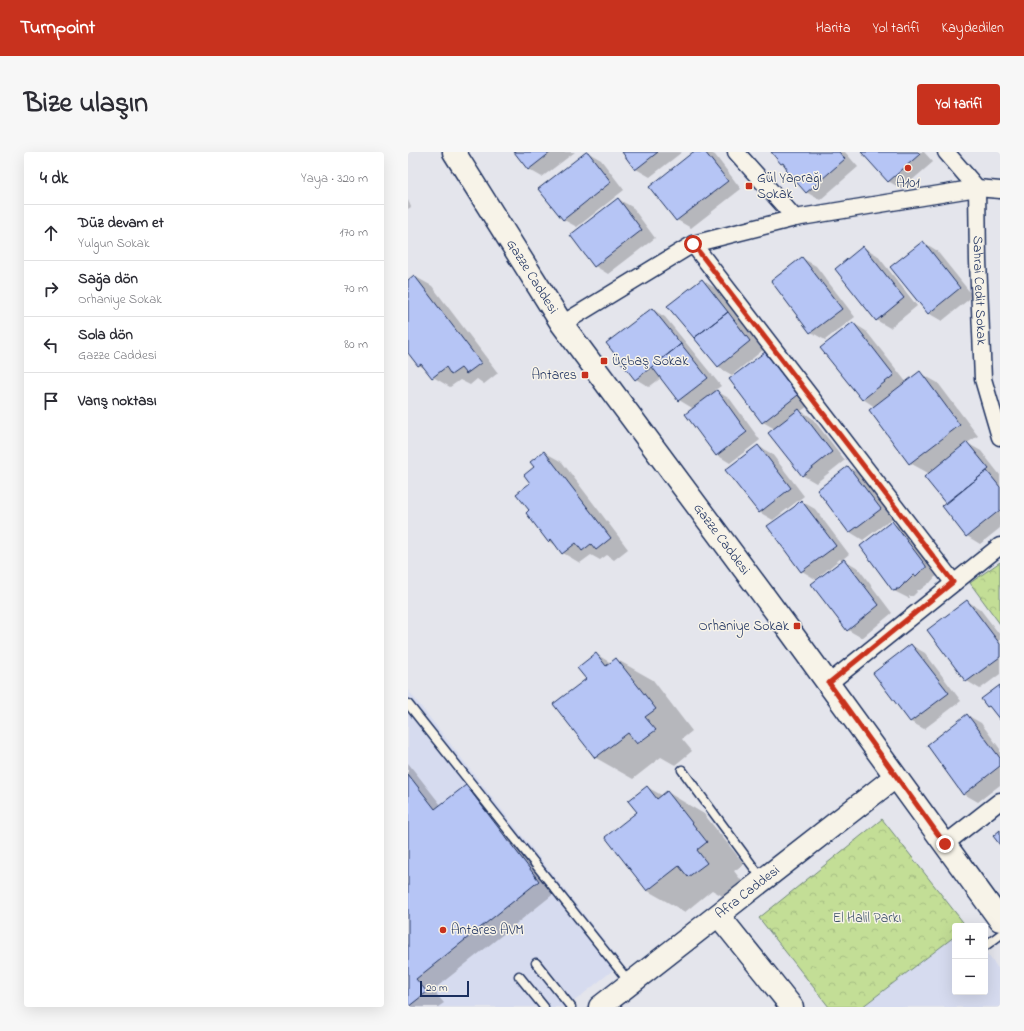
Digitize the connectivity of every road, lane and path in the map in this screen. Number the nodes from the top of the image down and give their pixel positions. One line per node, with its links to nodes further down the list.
1 (454, 152): 8 (main road, Gazze Caddesi)
2 (736, 152): 6 (street)
3 (946, 152): 4 (street)
4 (977, 188): 5 (street); 6 (street); 9 (street, Sahrai Cedit Sokak)
5 (1000, 190)
6 (794, 218): 7 (street)
7 (693, 244): 8 (street); 11 (street)
8 (562, 324): 12 (main road, Gazze Caddesi)
9 (1000, 437)
10 (1000, 546): 11 (street)
11 (953, 582): 12 (street)
12 (829, 683): 15 (main road, Gazze Caddesi)
13 (408, 704): 25 (lane)
14 (682, 770): 18 (lane)
15 (895, 777): 17 (main road, Gazze Caddesi); 18 (main road, Afra Caddesi)
16 (1000, 801): 17 (street)
17 (945, 844): 20 (main road, Gazze Caddesi)
18 (764, 880): 19 (main road, Afra Caddesi)
19 (719, 916): 25 (main road, Afra Caddesi); 29 (main road)
20 (1000, 920)
21 (1000, 935): 22 (lane)
22 (988, 944)
23 (536, 963): 27 (lane)
24 (519, 976): 26 (lane)
25 (630, 984): 28 (main road, Afra Caddesi)
26 (544, 1007)
27 (571, 1007)
28 (600, 1007)
29 (792, 1007)

